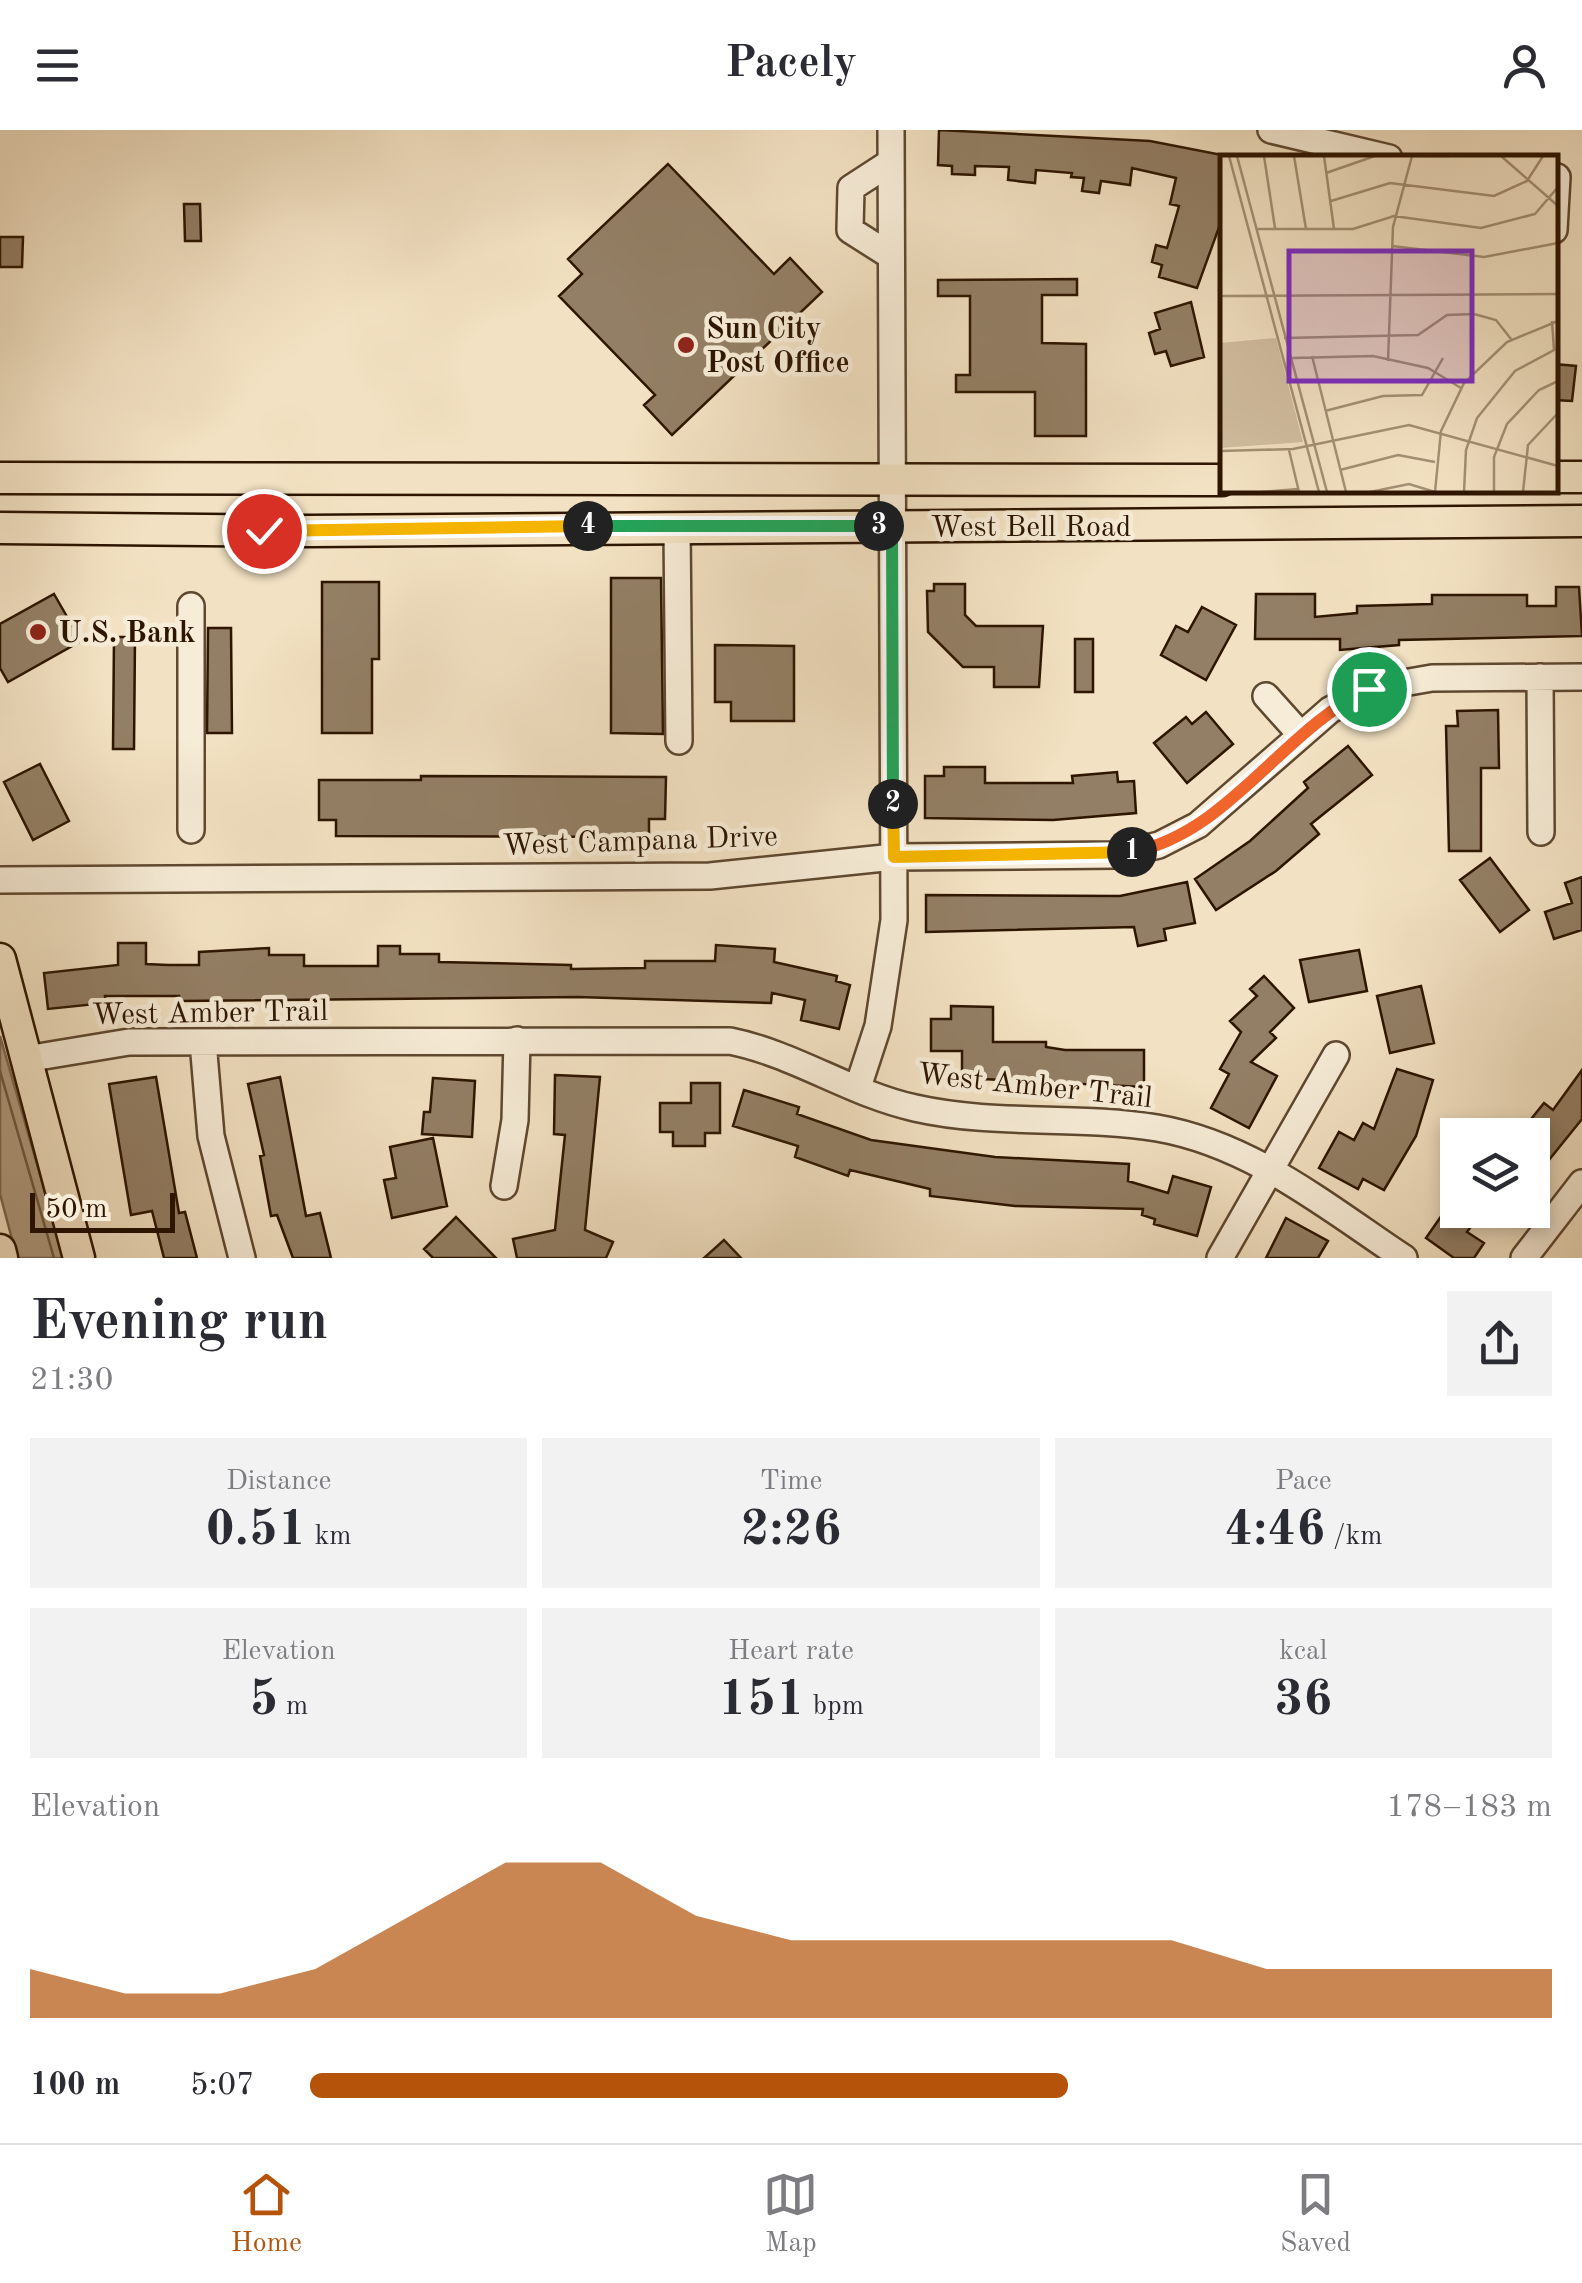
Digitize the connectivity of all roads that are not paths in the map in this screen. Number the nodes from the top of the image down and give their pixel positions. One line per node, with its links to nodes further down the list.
1 (890, 130): 4 (street)
2 (1283, 141): 3 (street)
3 (1371, 155)
4 (890, 162): 7 (street); 7 (street)
5 (1565, 178): 6 (street)
6 (1557, 216)
7 (890, 256): 12 (street)
8 (1582, 476): 9 (main road)
9 (1557, 477)
10 (0, 478): 12 (main road, West Bell Road)
11 (1220, 480): 12 (main road, West Bell Road)
12 (891, 482): 15 (street)
13 (1582, 521): 15 (main road, West Bell Road)
14 (677, 526): 15 (main road, West Bell Road); 16 (main road, West Bell Road); 22 (street)
15 (892, 526): 25 (street)
16 (0, 528)
17 (191, 606): 23 (street)
18 (1540, 677): 19 (street, West Campana Drive); 21 (street, West Campana Drive); 24 (street)
19 (1582, 677)
20 (1266, 696): 21 (street)
21 (1301, 735): 25 (street, West Campana Drive)
22 (679, 741)
23 (191, 830)
24 (1541, 832)
25 (894, 857): 26 (street, West Campana Drive); 32 (street)
26 (0, 880)
27 (0, 959): 31 (main road)
28 (517, 1040): 29 (street, West Amber Trail); 32 (street, West Amber Trail); 35 (street)
29 (204, 1042): 31 (street, West Amber Trail); 39 (street)
30 (1336, 1055): 33 (street)
31 (26, 1058): 38 (main road)
32 (858, 1087): 33 (street, West Amber Trail)
33 (1270, 1169): 40 (street); 41 (street, West Amber Trail)
34 (1582, 1184): 42 (street)
35 (504, 1186)
36 (0, 1250): 37 (main road)
37 (2, 1258)
38 (78, 1258)
39 (242, 1258)
40 (1220, 1258)
41 (1404, 1258)
42 (1524, 1258)

